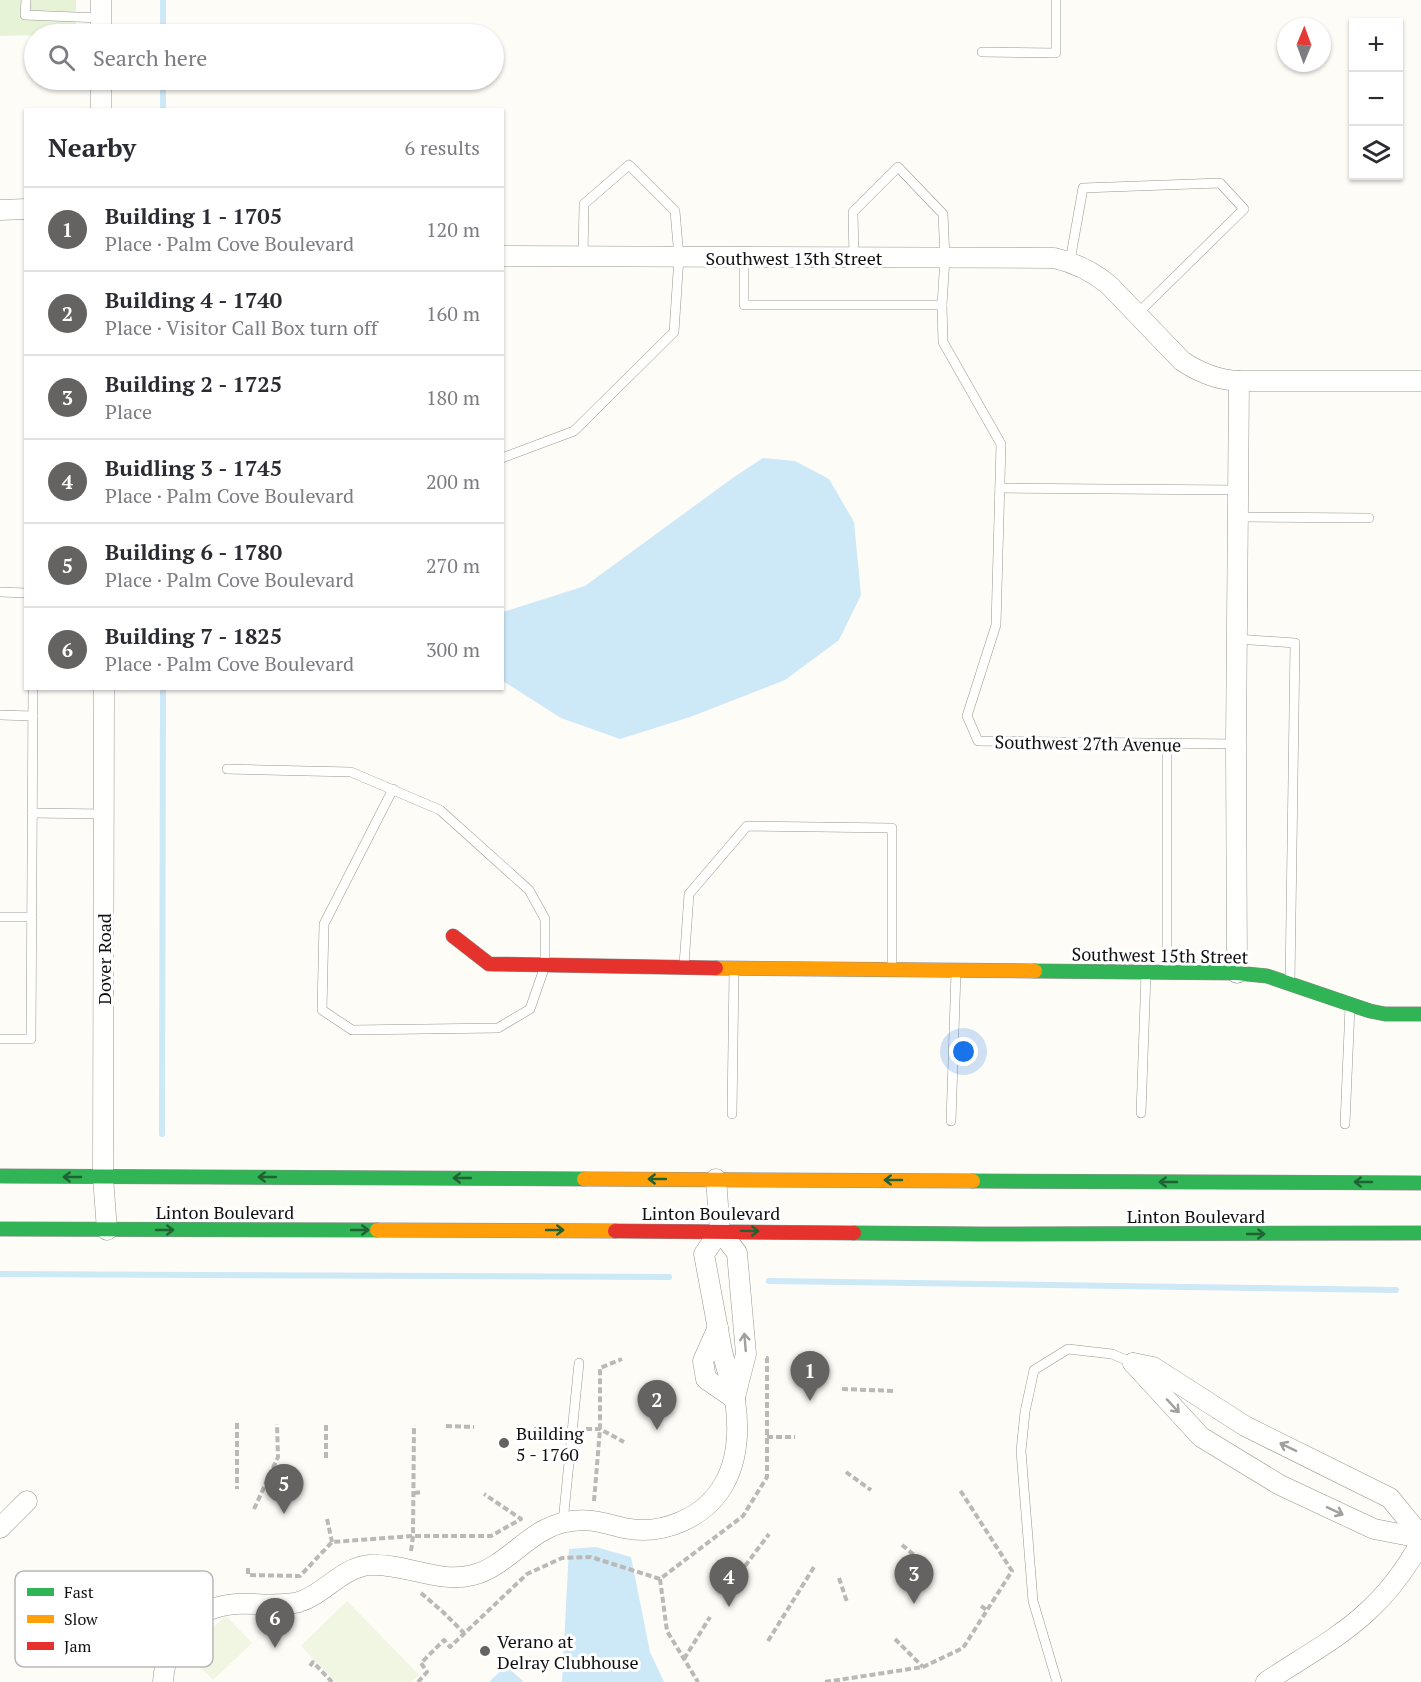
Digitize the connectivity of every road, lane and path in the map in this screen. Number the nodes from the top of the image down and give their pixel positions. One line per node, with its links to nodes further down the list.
1 (26, 0): 3 (lane)
2 (1056, 0): 4 (lane)
3 (101, 17)
4 (982, 52)
5 (101, 90): 6 (street)
6 (101, 108)
7 (24, 209): 8 (street)
8 (0, 210)
9 (504, 256): 10 (street, Southwest 13th Street)
10 (583, 257): 11 (street, Southwest 13th Street); 11 (lane)
11 (679, 257): 12 (street, Southwest 13th Street); 20 (lane)
12 (744, 258): 13 (street, Southwest 13th Street); 16 (lane)
13 (854, 258): 14 (street, Southwest 13th Street); 14 (lane, Southwest 27th Avenue)
14 (945, 258): 15 (street, Southwest 13th Street); 16 (lane, Southwest 27th Avenue)
15 (1077, 264): 17 (street); 17 (lane)
16 (942, 305): 21 (lane, Southwest 27th Avenue)
17 (1137, 314): 18 (street)
18 (1239, 381): 19 (street); 22 (street)
19 (1421, 381)
20 (504, 457)
21 (1000, 488): 22 (lane); 32 (lane, Southwest 27th Avenue)
22 (1238, 490): 23 (street)
23 (1238, 517): 24 (lane); 27 (street)
24 (1369, 518)
25 (0, 592): 26 (lane)
26 (24, 593)
27 (1237, 639): 33 (street); 49 (lane)
28 (33, 690): 31 (lane)
29 (104, 690): 37 (street, Dover Road)
30 (0, 715): 31 (lane)
31 (33, 716): 36 (lane)
32 (1167, 744): 33 (lane, Southwest 27th Avenue); 47 (lane)
33 (1236, 744): 48 (street)
34 (227, 769): 35 (lane)
35 (393, 789): 41 (lane); 41 (lane)
36 (32, 813): 37 (lane); 39 (lane)
37 (105, 814): 58 (street, Dover Road)
38 (0, 917): 39 (lane)
39 (32, 917): 52 (lane)
40 (453, 936): 41 (main road, Southwest 15th Street)
41 (545, 966): 42 (main road, Southwest 15th Street)
42 (684, 967): 43 (main road, Southwest 15th Street); 44 (lane)
43 (734, 968): 44 (main road, Southwest 15th Street); 54 (lane)
44 (892, 969): 45 (main road, Southwest 15th Street)
45 (956, 970): 46 (main road, Southwest 15th Street); 55 (lane)
46 (1146, 972): 47 (main road, Southwest 15th Street); 53 (lane)
47 (1167, 972): 48 (main road, Southwest 15th Street)
48 (1236, 973): 49 (main road, Southwest 15th Street)
49 (1290, 984): 50 (main road, Southwest 15th Street)
50 (1350, 1005): 51 (main road, Southwest 15th Street); 56 (lane)
51 (1421, 1014)
52 (0, 1039)
53 (1141, 1113)
54 (732, 1114)
55 (951, 1121)
56 (1345, 1124)
57 (0, 1176): 58 (main road, Linton Boulevard, one-way to 57)
58 (104, 1177): 59 (main road, Linton Boulevard, one-way to 58); 62 (street, Dover Road)
59 (716, 1179): 60 (main road, Linton Boulevard, one-way to 59); 63 (street)
60 (1421, 1183)
61 (0, 1229): 62 (main road, Linton Boulevard)
62 (106, 1230): 63 (main road, Linton Boulevard, one-way to 63)
63 (720, 1231): 64 (main road, Linton Boulevard, one-way to 64); 69 (street, one-way to 63); 69 (street)
64 (1421, 1233)
65 (579, 1363): 77 (lane)
66 (1133, 1364): 96 (street, one-way to 66); 96 (street, one-way to 96); 124 (lane)
67 (842, 1389): 68 (path)
68 (895, 1391)
69 (735, 1399): 92 (street)
70 (237, 1423): 83 (path)
71 (277, 1424): 90 (path)
72 (326, 1424): 81 (path)
73 (414, 1425): 87 (path)
74 (446, 1426): 75 (path)
75 (474, 1427)
76 (534, 1429): 77 (path)
77 (573, 1429): 80 (path); 92 (lane)
78 (767, 1437): 79 (path)
79 (795, 1437)
80 (624, 1442)
81 (326, 1458)
82 (846, 1472): 84 (path)
83 (237, 1489)
84 (871, 1490)
85 (960, 1490): 110 (path)
86 (422, 1492): 87 (path)
87 (414, 1493): 95 (path)
88 (484, 1494): 95 (path)
89 (27, 1501): 93 (street)
90 (254, 1509)
91 (327, 1519): 97 (path)
92 (563, 1522): 103 (street)
93 (0, 1528)
94 (769, 1534): 99 (path)
95 (413, 1536): 97 (path); 103 (path)
96 (1421, 1539): 125 (street)
97 (332, 1542): 101 (path)
98 (902, 1545): 102 (path)
99 (745, 1566)
100 (814, 1567): 114 (path)
101 (248, 1568)
102 (931, 1569)
103 (409, 1570): 109 (street); 112 (path)
104 (640, 1572): 112 (path)
105 (839, 1578): 107 (path)
106 (660, 1579): 115 (path)
107 (847, 1602)
108 (981, 1606): 110 (path)
109 (213, 1609)
110 (987, 1610): 118 (path)
111 (710, 1617): 115 (path)
112 (464, 1633): 121 (path)
113 (895, 1639): 118 (path)
114 (768, 1641)
115 (684, 1659): 122 (path)
116 (310, 1665): 120 (path)
117 (165, 1667): 119 (street)
118 (923, 1667): 123 (path)
119 (164, 1682)
120 (332, 1682)
121 (418, 1682)
122 (698, 1682)
123 (825, 1682)
124 (1057, 1682)
125 (1266, 1682)

